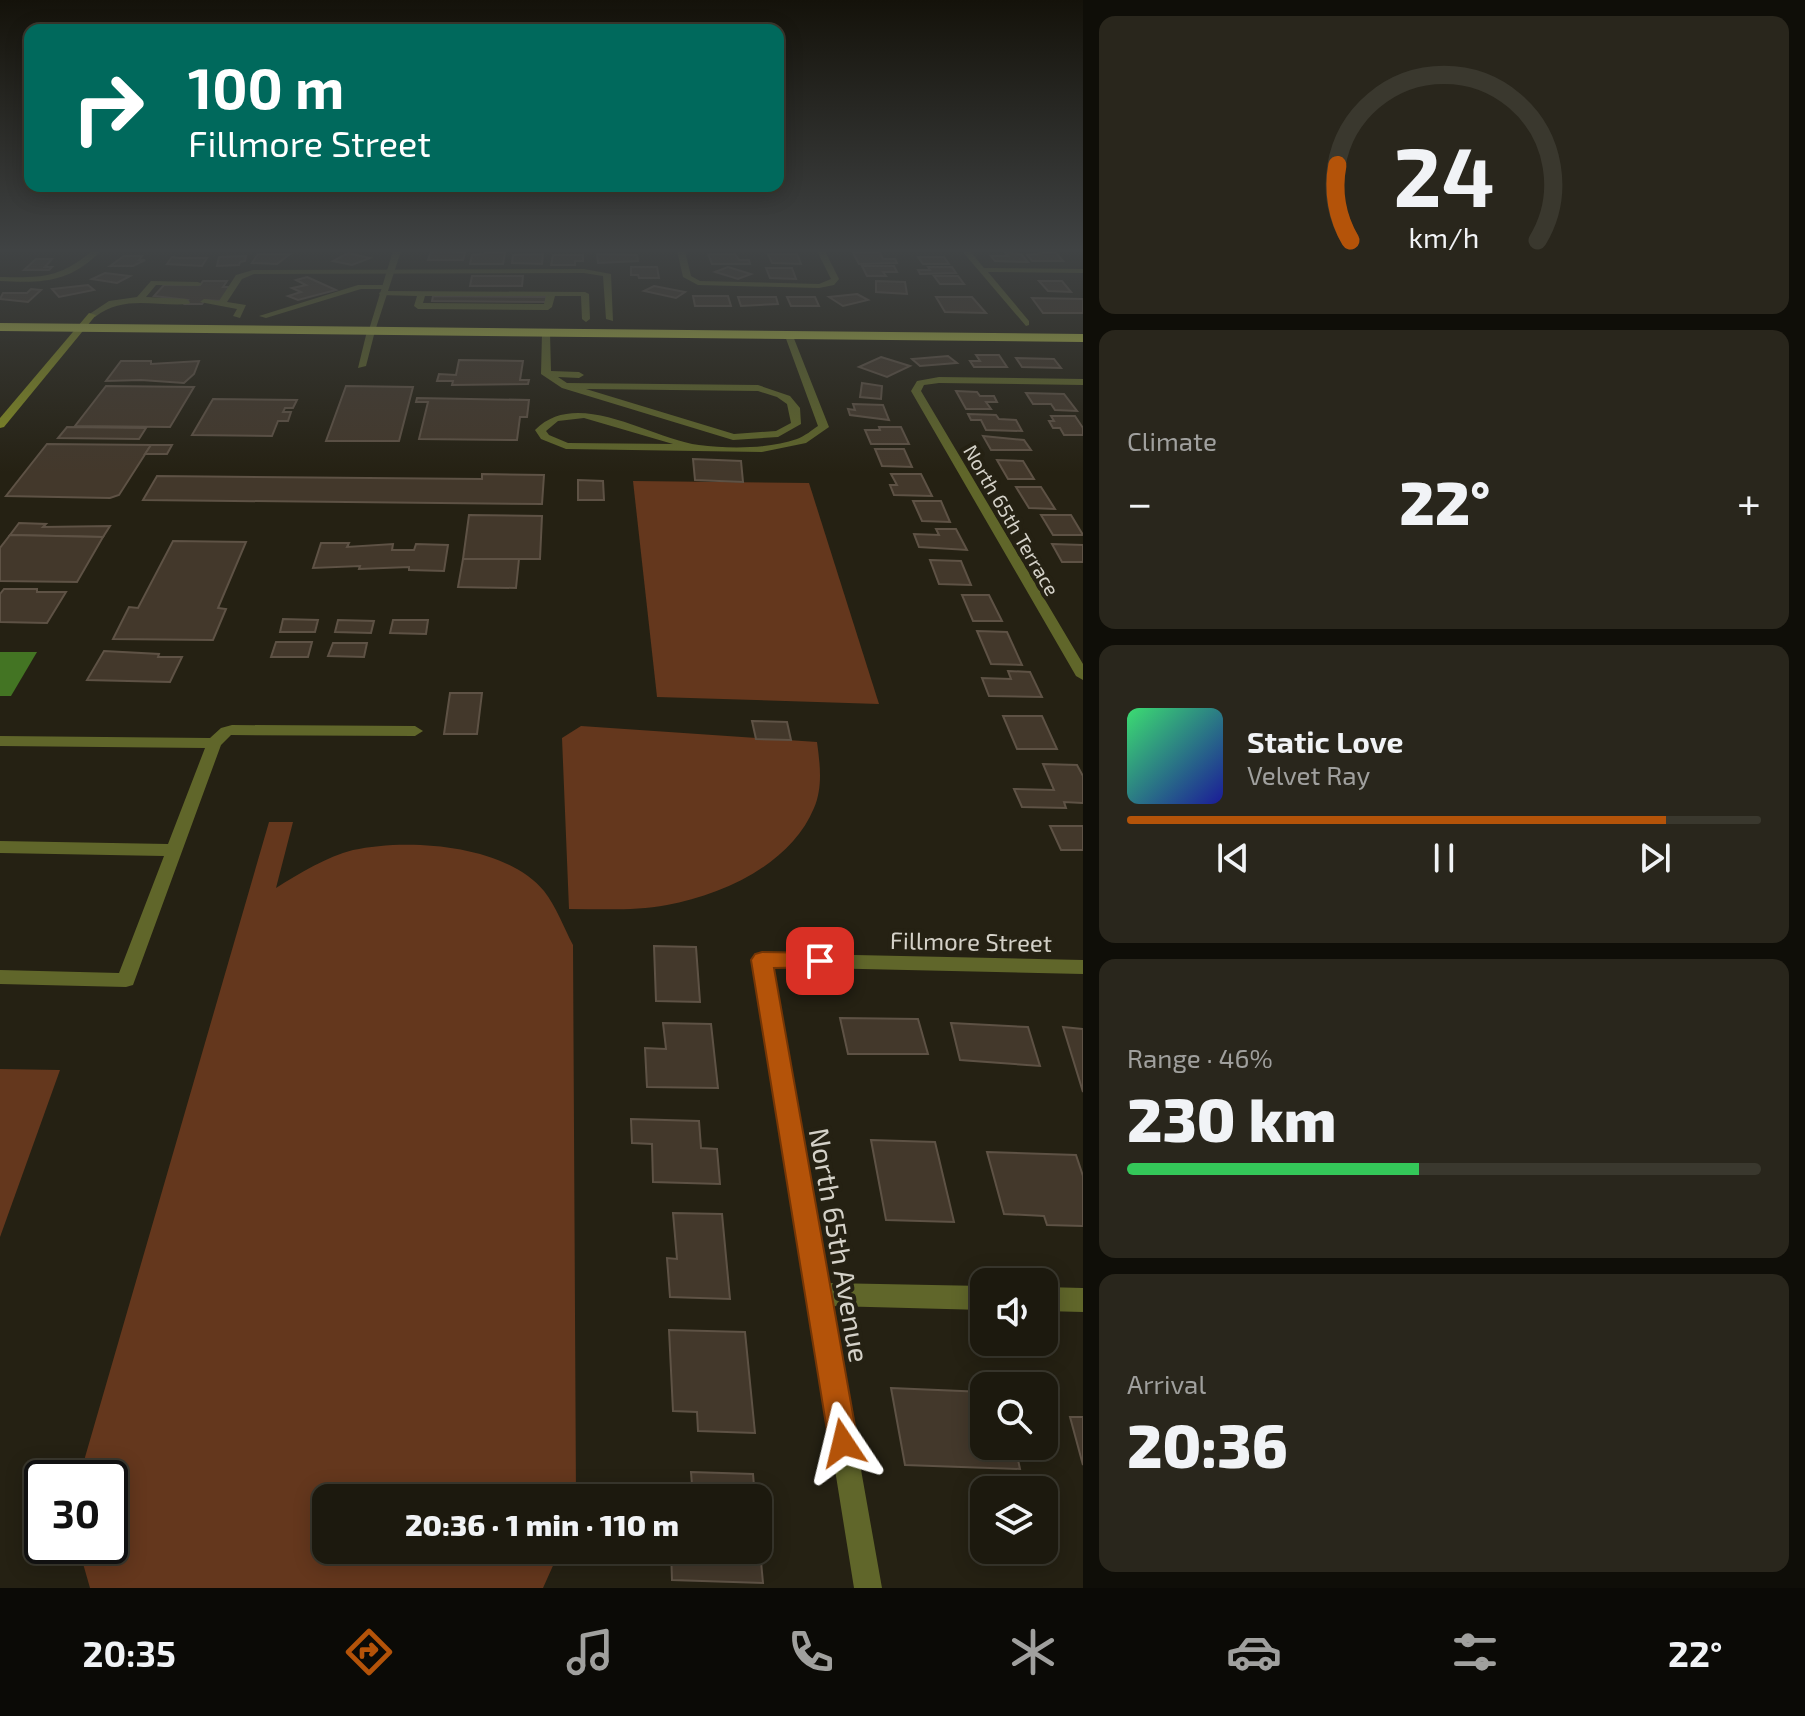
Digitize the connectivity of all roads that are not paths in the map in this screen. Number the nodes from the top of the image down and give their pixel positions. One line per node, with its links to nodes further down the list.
1 (83, 325): 7 (street)
2 (292, 325): 7 (highway)
3 (373, 325): 11 (street)
4 (394, 325): 8 (highway)
5 (977, 325): 9 (highway)
6 (0, 327): 7 (highway)
7 (81, 328): 16 (street)
8 (546, 333): 9 (highway); 12 (street)
9 (789, 336): 10 (highway); 17 (street)
10 (1083, 338)
11 (361, 366)
12 (546, 374): 13 (street); 15 (street)
13 (579, 375)
14 (1083, 382): 18 (street, North 65th Terrace)
15 (565, 386): 15 (street)
16 (0, 425)
17 (697, 448): 17 (street)
18 (1083, 676)
19 (415, 731): 21 (street)
20 (0, 741): 21 (street)
21 (214, 743): 23 (street)
22 (0, 847): 23 (street)
23 (173, 850): 26 (street)
24 (762, 960): 25 (street, Fillmore Street); 27 (street, North 65th Avenue)
25 (1083, 967)
26 (0, 977)
27 (818, 1294): 28 (street); 31 (street, North 65th Avenue)
28 (970, 1298)
29 (1058, 1299): 30 (street)
30 (1083, 1300)
31 (868, 1588)

